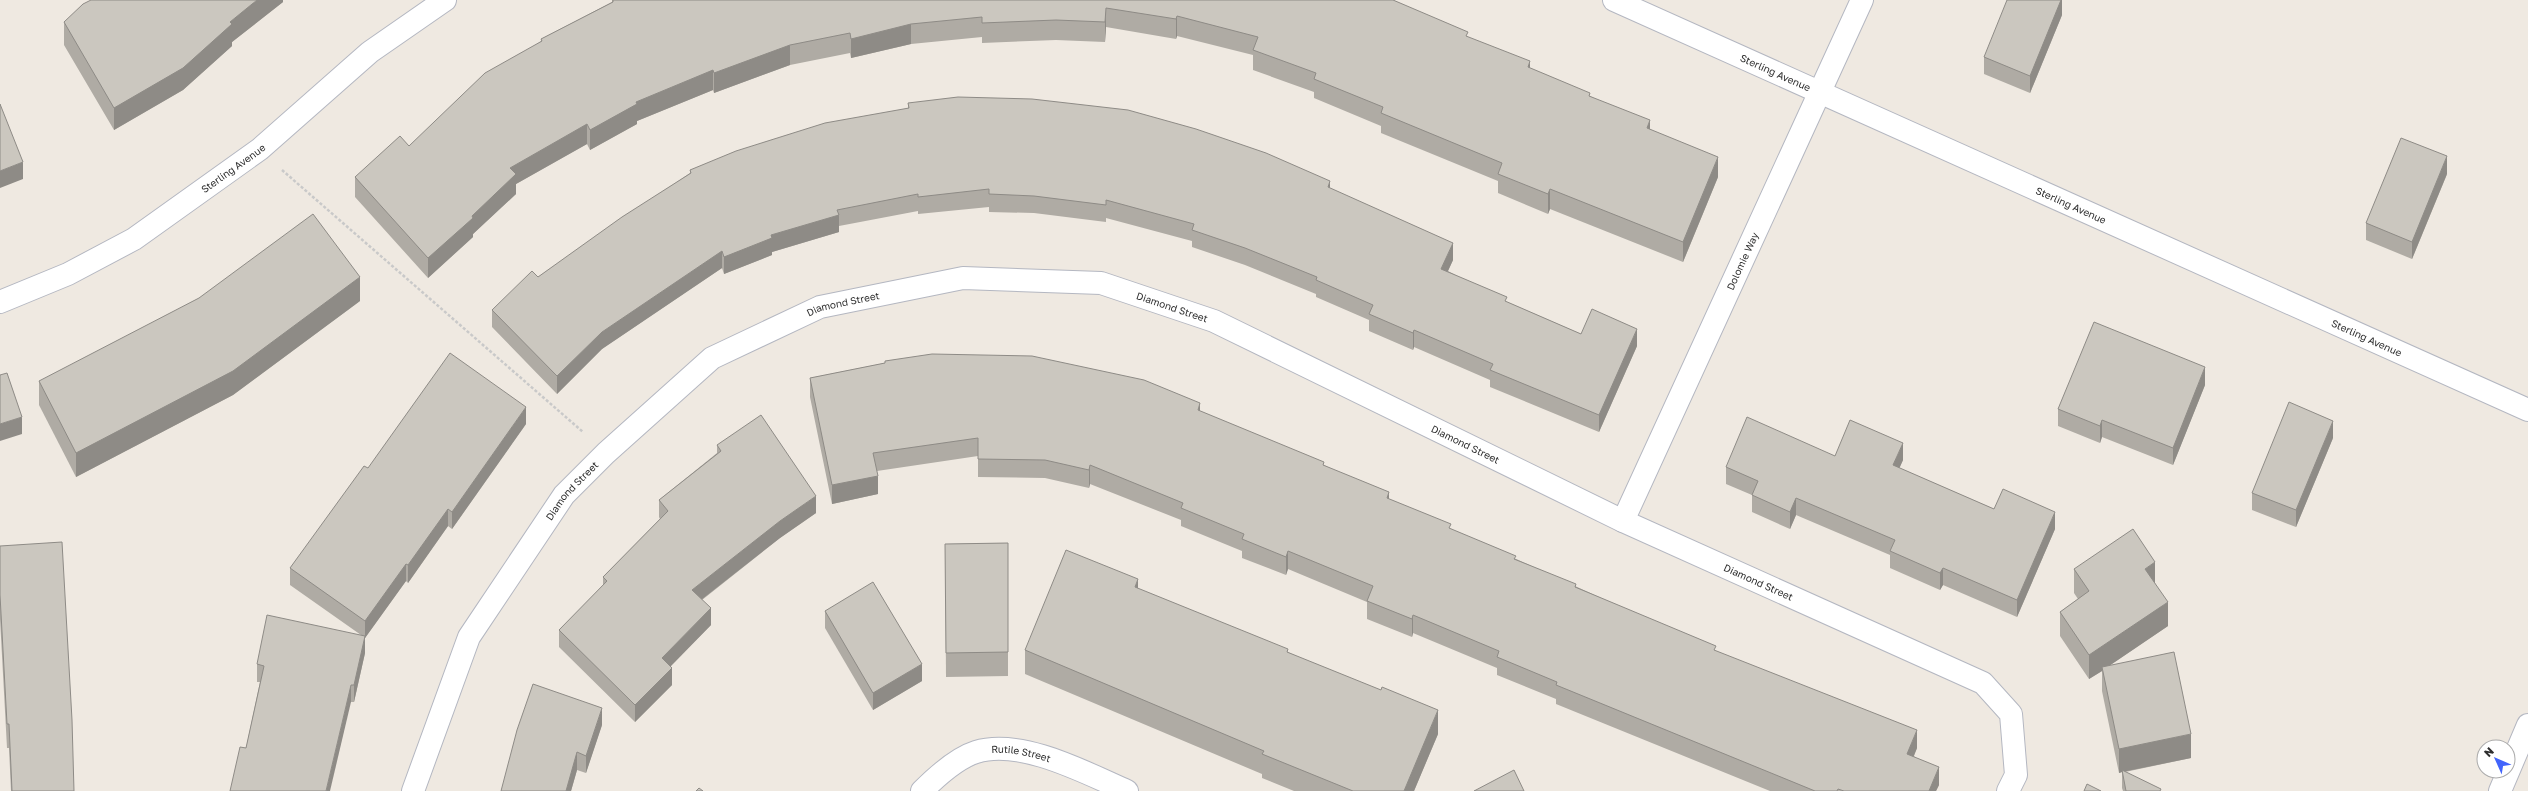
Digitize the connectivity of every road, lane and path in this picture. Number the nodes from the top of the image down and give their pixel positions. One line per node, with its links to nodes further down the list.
1 (445, 0): 5 (street, Sterling Avenue)
2 (1614, 0): 4 (street, Sterling Avenue)
3 (1862, 0): 4 (street, Dolomie Way)
4 (1820, 94): 7 (street, Sterling Avenue); 9 (street, Dolomie Way)
5 (260, 149): 6 (street, Sterling Avenue); 8 (path)
6 (0, 302)
7 (2528, 410)
8 (606, 453): 9 (street, Diamond Street); 11 (street, Diamond Street)
9 (1623, 521): 14 (street, Diamond Street)
10 (2528, 724): 15 (street)
11 (413, 791)
12 (922, 791): 13 (street, Rutile Street)
13 (1126, 791)
14 (2008, 791)
15 (2500, 791)

